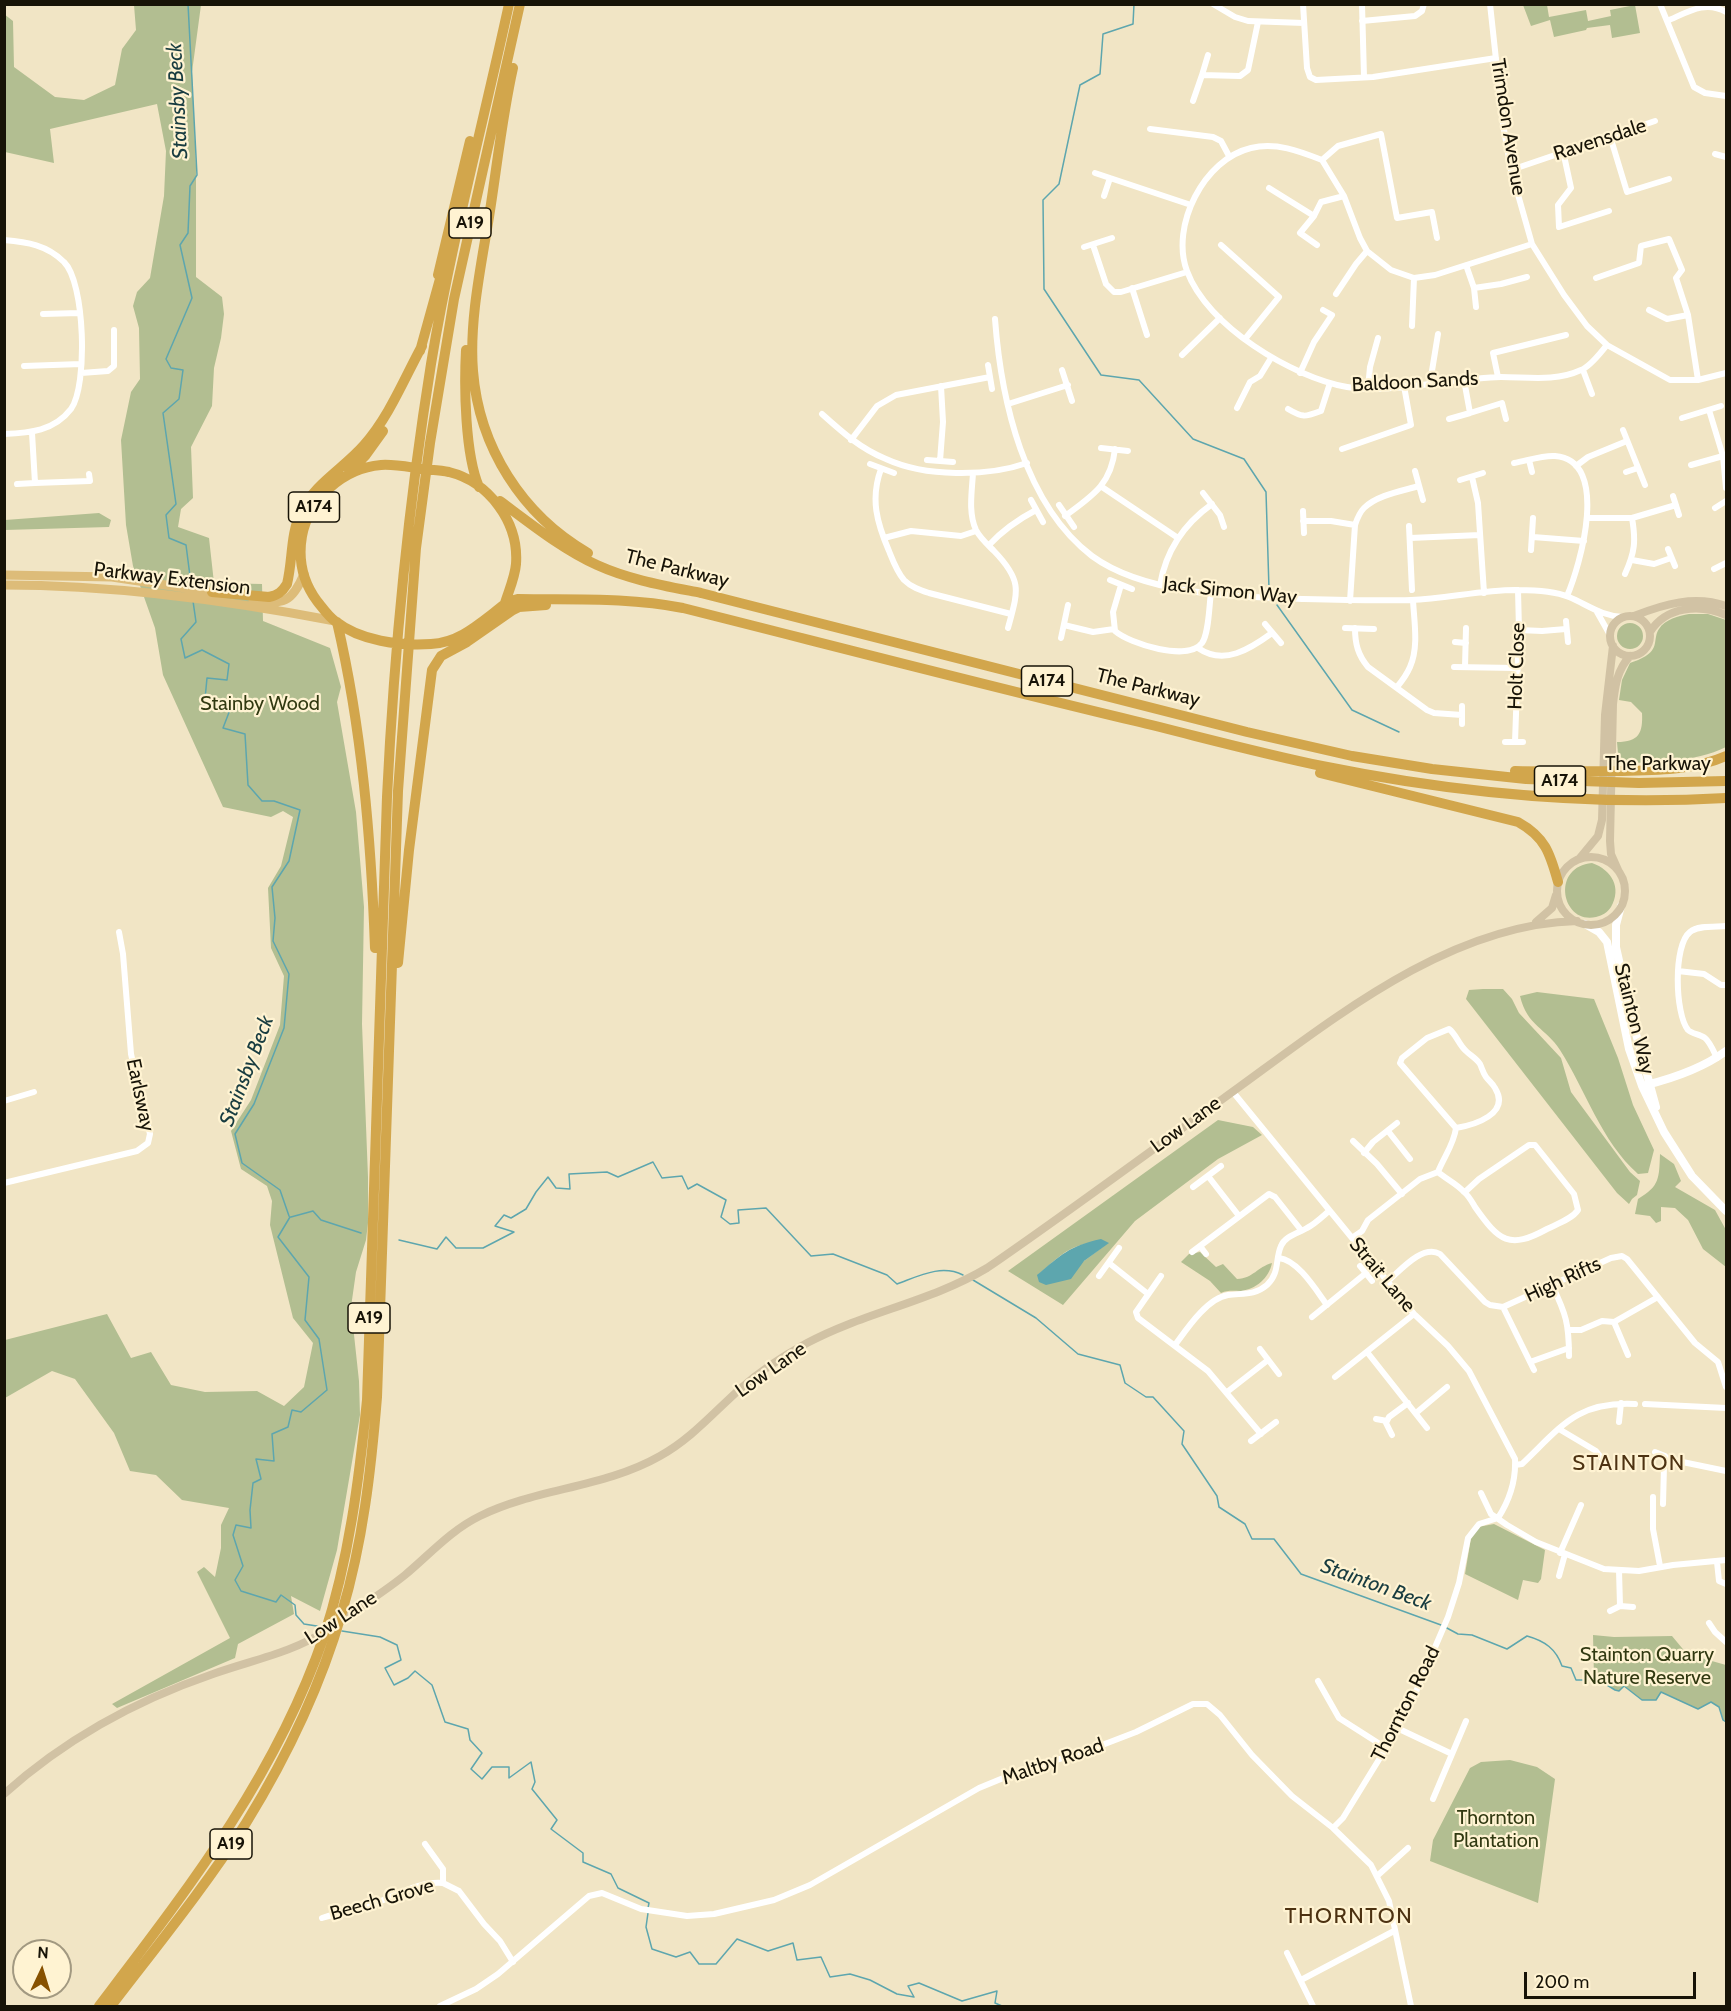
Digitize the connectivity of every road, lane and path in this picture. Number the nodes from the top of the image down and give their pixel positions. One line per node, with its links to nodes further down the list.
1 (503, 4): 58 (highway)
2 (509, 4): 37 (highway, A19)
3 (520, 4): 114 (highway, A19)
4 (527, 4): 48 (highway)
5 (1213, 4): 14 (street)
6 (1303, 4): 15 (street)
7 (1362, 4): 12 (street)
8 (1424, 4): 12 (street)
9 (1490, 4): 17 (street, Trimdon Avenue)
10 (1660, 4): 13 (street)
11 (1726, 12): 13 (street)
12 (1362, 21): 19 (street)
13 (1667, 21): 20 (street)
14 (1258, 22): 15 (street); 18 (street)
15 (1304, 23): 19 (street)
16 (1208, 55): 18 (street)
17 (1496, 58): 19 (street); 30 (street, Trimdon Avenue)
18 (1202, 75): 21 (street)
19 (1364, 77)
20 (1726, 96)
21 (1193, 101)
22 (1655, 121): 24 (street, Ravensdale)
23 (1150, 129): 27 (street)
24 (1610, 136): 25 (street, Ravensdale); 33 (street)
25 (1563, 151): 30 (street, Ravensdale); 39 (street)
26 (1715, 154): 28 (street)
27 (1229, 156): 29 (street, Baldoon Sands); 38 (street, Baldoon Sands)
28 (1726, 157)
29 (1322, 160): 36 (street); 42 (street)
30 (1511, 170): 44 (street, Trimdon Avenue)
31 (1095, 173): 32 (street)
32 (1110, 178): 35 (street); 38 (street)
33 (1669, 179)
34 (1269, 188): 40 (street)
35 (1104, 196)
36 (1344, 196): 40 (street); 50 (street)
37 (464, 200): 58 (highway); 114 (highway, A19)
38 (1191, 205): 52 (street, Baldoon Sands)
39 (1609, 211)
40 (1314, 216): 47 (street)
41 (1112, 238): 45 (street)
42 (1437, 238)
43 (4, 240): 63 (street)
44 (1532, 244): 51 (street); 76 (street, Trimdon Avenue)
45 (1093, 245): 49 (street); 56 (street)
46 (1221, 245): 74 (street)
47 (1317, 245)
48 (484, 247): 148 (highway); 198 (highway)
49 (1084, 248)
50 (1367, 251): 54 (street); 59 (street)
51 (1466, 265): 54 (street); 57 (street)
52 (1187, 272): 56 (street); 66 (street, Baldoon Sands)
53 (1527, 277): 57 (street)
54 (1414, 278): 68 (street)
55 (1596, 278): 65 (street)
56 (1132, 288): 71 (street)
57 (1474, 288): 60 (street)
58 (435, 293): 75 (highway)
59 (1336, 294)
60 (1476, 307)
61 (1323, 310): 85 (street)
62 (1649, 310): 65 (street)
63 (80, 313): 64 (street); 79 (street)
64 (43, 314)
65 (1688, 315): 90 (street)
66 (1220, 318): 74 (street, Baldoon Sands); 77 (street)
67 (995, 319): 100 (street, Jack Simon Way)
68 (1412, 326)
69 (114, 330): 84 (street)
70 (1438, 334): 92 (street)
71 (1148, 335)
72 (1566, 335): 88 (street)
73 (1378, 338): 96 (street)
74 (1245, 339): 78 (street, Baldoon Sands)
75 (422, 345): 140 (highway); 201 (highway)
76 (1607, 345): 83 (street, Baldoon Sands); 90 (street, Trimdon Avenue)
77 (1182, 355)
78 (1271, 358): 85 (street, Baldoon Sands); 102 (street)
79 (81, 364): 81 (street); 84 (street)
80 (988, 365): 87 (street)
81 (24, 366)
82 (1062, 370): 93 (street)
83 (1583, 370): 88 (street, Baldoon Sands); 98 (street)
84 (81, 373): 111 (street)
85 (1300, 373): 91 (street, Baldoon Sands)
86 (1726, 373): 90 (street, Trimdon Avenue)
87 (990, 377): 94 (street); 97 (street)
88 (1498, 377): 89 (street, Baldoon Sands)
89 (1464, 380): 92 (street, Baldoon Sands); 105 (street)
90 (1698, 380)
91 (1330, 383): 96 (street, Baldoon Sands); 103 (street)
92 (1430, 383): 95 (street, Baldoon Sands)
93 (1068, 385): 99 (street); 100 (street)
94 (940, 386): 113 (street); 123 (street)
95 (1404, 386): 96 (street, Baldoon Sands); 118 (street)
96 (1368, 388)
97 (992, 389)
98 (1592, 394)
99 (1072, 401)
100 (1008, 404): 125 (street, Jack Simon Way)
101 (1721, 406): 104 (street)
102 (1237, 408)
103 (1288, 409)
104 (1709, 410): 107 (street); 120 (street)
105 (1470, 413): 108 (street); 109 (street)
106 (822, 414): 113 (street)
107 (1682, 418)
108 (1449, 419)
109 (1506, 419)
110 (1623, 430): 115 (street)
111 (32, 433): 112 (street); 142 (street)
112 (4, 434)
113 (851, 440): 136 (street)
114 (425, 441): 238 (highway, A19)
115 (1627, 441): 129 (street); 130 (street)
116 (1101, 448): 117 (street)
117 (1115, 449): 119 (street); 146 (street)
118 (1342, 449)
119 (1128, 451)
120 (1723, 456): 128 (street); 147 (street)
121 (927, 460): 123 (street)
122 (1529, 460): 126 (street); 129 (street); 133 (street)
123 (940, 461): 124 (street)
124 (952, 462)
125 (1027, 463): 136 (street); 193 (street, Jack Simon Way)
126 (1514, 463)
127 (870, 464): 131 (street)
128 (1691, 465)
129 (1576, 466): 163 (street)
130 (1638, 468): 134 (street); 144 (street)
131 (881, 469): 135 (street); 175 (street)
132 (1415, 471): 145 (street)
133 (1532, 472)
134 (1626, 472)
135 (894, 473)
136 (973, 473): 171 (street)
137 (1483, 473): 139 (street)
138 (89, 474): 142 (street)
139 (1472, 477): 141 (street); 173 (street)
140 (342, 478): 148 (highway, A174); 187 (highway, A174)
141 (1460, 480)
142 (34, 483): 143 (street)
143 (17, 484)
144 (1645, 485)
145 (1419, 486): 152 (street); 167 (street)
146 (1102, 487): 161 (street); 176 (street)
147 (1726, 488)
148 (482, 489): 198 (highway, The Parkway / A174); 206 (highway, A174)
149 (1203, 493): 154 (street)
150 (1673, 496): 155 (street)
151 (1031, 500): 158 (street)
152 (1423, 500)
153 (1726, 501): 157 (street)
154 (1212, 504): 170 (street); 176 (street)
155 (1676, 505): 160 (street); 164 (street)
156 (1059, 506): 161 (street)
157 (1715, 508)
158 (1036, 510): 166 (street); 179 (street)
159 (1303, 511): 165 (street)
160 (1679, 515)
161 (1065, 516): 169 (street)
162 (1533, 518): 174 (street)
163 (1587, 518): 164 (street); 178 (street)
164 (1632, 518): 183 (street)
165 (1303, 521): 167 (street); 172 (street)
166 (1043, 522)
167 (1355, 525): 204 (street)
168 (1409, 526): 177 (street)
169 (1074, 527)
170 (1224, 527)
171 (976, 531): 175 (street); 179 (street)
172 (1304, 533)
173 (1480, 535): 177 (street); 200 (street)
174 (1533, 537): 178 (street); 181 (street)
175 (884, 538): 210 (street)
176 (1178, 538): 193 (street)
177 (1410, 538): 196 (street)
178 (1584, 541): 202 (street)
179 (989, 545): 210 (street)
180 (1668, 549): 182 (street)
181 (1531, 550)
182 (1671, 558): 183 (street); 185 (street)
183 (1632, 560): 188 (street)
184 (1726, 563): 186 (street)
185 (1675, 566)
186 (1714, 568)
187 (304, 574): 201 (main road, Parkway Extension / A174); 216 (highway, A174)
188 (1625, 574)
189 (4, 575): 194 (main road, Parkway Extension / A174)
190 (1110, 580): 192 (street)
191 (4, 585): 194 (main road, Parkway Extension / A174)
192 (1121, 585): 195 (street); 220 (street)
193 (1160, 585): 199 (street, Jack Simon Way)
194 (167, 589): 201 (main road, Parkway Extension / A174)
195 (1132, 589)
196 (1412, 590)
197 (1518, 590): 200 (street, Jack Simon Way); 202 (street, Jack Simon Way); 226 (street, Holt Close)
198 (701, 593): 252 (highway, The Parkway / A174)
199 (1211, 593): 204 (street, Jack Simon Way); 236 (street)
200 (1484, 593): 203 (street, Jack Simon Way)
201 (209, 594): 216 (main road, Parkway Extension / A174)
202 (1567, 596): 209 (street, Jack Simon Way)
203 (1413, 600): 204 (street, Jack Simon Way); 242 (street)
204 (1350, 601)
205 (642, 602): 206 (highway, The Parkway / A174); 214 (highway); 247 (highway, The Parkway / A174)
206 (504, 604): 214 (highway); 216 (highway, A174)
207 (1068, 605): 218 (street)
208 (1726, 606): 212 (main road)
209 (1596, 612): 213 (street, Jack Simon Way); 229 (street, Jack Simon Way)
210 (1011, 614): 219 (street)
211 (1726, 615): 227 (main road)
212 (1634, 616): 213 (main road); 227 (main road)
213 (1623, 617): 229 (main road)
214 (496, 621): 267 (highway)
215 (1566, 621): 225 (street)
216 (336, 622): 266 (highway)
217 (1265, 624): 228 (street)
218 (1064, 625): 220 (street); 230 (street)
219 (1008, 628)
220 (1114, 628): 236 (street)
221 (1345, 628): 222 (street)
222 (1355, 628): 224 (street); 242 (street)
223 (1467, 628): 234 (street)
224 (1374, 629)
225 (1566, 629): 226 (street); 232 (street)
226 (1519, 630): 241 (street, Holt Close)
227 (1650, 632): 237 (main road)
228 (1272, 633): 233 (street); 236 (street)
229 (1610, 635): 235 (main road)
230 (1061, 638)
231 (1455, 642): 234 (street)
232 (1568, 642)
233 (1281, 643)
234 (1466, 643): 240 (street)
235 (1612, 646): 237 (main road); 246 (main road)
236 (1198, 648)
237 (1630, 656): 246 (main road)
238 (401, 660): 266 (highway, A19); 267 (highway, A19)
239 (1454, 667): 240 (street)
240 (1465, 667): 241 (street)
241 (1516, 668): 249 (street, Holt Close)
242 (1397, 687): 244 (street)
243 (1462, 706): 244 (street)
244 (1462, 715): 245 (street)
245 (1462, 724)
246 (1609, 728): 255 (main road)
247 (1189, 734): 254 (highway, The Parkway / A174); 258 (highway)
248 (1505, 742): 249 (street)
249 (1515, 742): 250 (street)
250 (1523, 742)
251 (1726, 756): 252 (highway)
252 (1395, 763): 253 (highway, The Parkway / A174)
253 (1726, 782)
254 (1726, 798)
255 (1607, 814): 256 (main road); 257 (main road)
256 (1579, 859): 257 (main road); 258 (main road)
257 (1619, 872): 259 (main road)
258 (1558, 886): 260 (main road); 261 (main road, Low Lane)
259 (1621, 906): 260 (main road); 270 (street, Stainton Way)
260 (1581, 922): 261 (main road, Low Lane); 270 (street, Stainton Way)
261 (1531, 925): 272 (main road, Low Lane)
262 (1726, 926): 264 (street)
263 (120, 932): 283 (street, Earlsway)
264 (1678, 971): 265 (street); 269 (street)
265 (1726, 985)
266 (379, 1032): 364 (highway, A19)
267 (389, 1050): 364 (highway, A19)
268 (1726, 1050): 269 (street)
269 (1717, 1058): 270 (street)
270 (1646, 1085): 288 (street, Stainton Way)
271 (34, 1092): 273 (street)
272 (1233, 1092): 287 (street, Strait Lane); 370 (main road, Low Lane)
273 (4, 1101)
274 (1397, 1123): 276 (street)
275 (1456, 1128): 275 (street); 281 (street)
276 (1388, 1131): 278 (street); 279 (street)
277 (1353, 1141): 278 (street)
278 (1364, 1154): 286 (street)
279 (1410, 1159)
280 (1221, 1166): 282 (street)
281 (1438, 1172): 285 (street); 286 (street)
282 (1208, 1176): 284 (street); 289 (street)
283 (4, 1183)
284 (1193, 1187)
285 (1465, 1192): 285 (street)
286 (1402, 1194): 291 (street)
287 (1329, 1211): 290 (street); 291 (street, Strait Lane)
288 (1726, 1211)
289 (1239, 1216): 290 (street); 292 (street)
290 (1301, 1230): 296 (street)
291 (1352, 1238): 303 (street, Strait Lane)
292 (1200, 1246): 294 (street); 295 (street)
293 (1119, 1248): 297 (street)
294 (1192, 1252)
295 (1206, 1254)
296 (1279, 1258): 307 (street); 313 (street)
297 (1109, 1263): 300 (street); 305 (street)
298 (1360, 1266): 299 (street)
299 (1366, 1273): 302 (street); 307 (street)
300 (1099, 1276)
301 (1161, 1276): 305 (street)
302 (1372, 1281)
303 (1387, 1282): 308 (street, High Rifts); 309 (street, Strait Lane)
304 (1552, 1285): 306 (street, High Rifts); 308 (street, High Rifts); 312 (street)
305 (1148, 1294): 313 (street)
306 (1658, 1297): 311 (street); 324 (street, High Rifts)
307 (1327, 1305): 310 (street)
308 (1503, 1307): 320 (street)
309 (1414, 1314): 316 (street); 345 (street, Strait Lane)
310 (1312, 1317)
311 (1614, 1322): 312 (street); 317 (street)
312 (1569, 1330): 314 (street)
313 (1175, 1346): 326 (street)
314 (1569, 1348): 318 (street); 320 (street)
315 (1260, 1349): 319 (street)
316 (1367, 1352): 323 (street); 327 (street)
317 (1628, 1355)
318 (1569, 1356)
319 (1268, 1360): 322 (street); 326 (street)
320 (1530, 1362): 321 (street)
321 (1534, 1370)
322 (1279, 1374)
323 (1335, 1377)
324 (1726, 1386)
325 (1447, 1387): 332 (street)
326 (1227, 1392): 339 (street)
327 (1408, 1403): 332 (street); 334 (street)
328 (1621, 1403): 329 (street); 336 (street); 338 (street)
329 (1635, 1404)
330 (1645, 1404): 331 (street)
331 (1726, 1408)
332 (1416, 1413): 337 (street)
333 (1376, 1419): 334 (street)
334 (1387, 1421): 340 (street)
335 (1276, 1422): 339 (street)
336 (1619, 1422)
337 (1427, 1428)
338 (1559, 1429): 344 (street); 345 (street)
339 (1261, 1434): 341 (street)
340 (1392, 1435)
341 (1251, 1441)
342 (1655, 1452): 343 (street)
343 (1668, 1459): 346 (street); 349 (street)
344 (1604, 1461)
345 (1515, 1465): 351 (street)
346 (1726, 1472)
347 (1481, 1493): 351 (street)
348 (1653, 1497): 355 (street)
349 (1664, 1504)
350 (1581, 1505): 352 (street)
351 (1498, 1518): 352 (street); 367 (street, Thornton Road)
352 (1562, 1553): 356 (street); 357 (street)
353 (1726, 1560): 354 (street)
354 (1717, 1562): 355 (street); 358 (street)
355 (1660, 1566): 356 (street)
356 (1619, 1570): 359 (street)
357 (1559, 1576)
358 (1726, 1584)
359 (1620, 1606): 360 (street); 361 (street)
360 (1633, 1607)
361 (1610, 1611)
362 (1708, 1623): 363 (street)
363 (1726, 1642)
364 (319, 1665): 382 (highway, A19); 383 (highway, A19)
365 (1318, 1681): 368 (street)
366 (1466, 1721): 369 (street)
367 (1397, 1728): 368 (street, Thornton Road); 369 (street)
368 (1386, 1748): 372 (street, Thornton Road)
369 (1452, 1754): 371 (street)
370 (4, 1794)
371 (1433, 1799)
372 (1333, 1828): 375 (street, Maltby Road); 380 (street, Maltby Road)
373 (425, 1844): 376 (street)
374 (1408, 1848): 375 (street)
375 (1377, 1876): 378 (street, Maltby Road)
376 (443, 1883): 377 (street, Beech Grove); 380 (street)
377 (322, 1918)
378 (1394, 1931): 381 (street); 386 (street, Maltby Road)
379 (1287, 1953): 381 (street)
380 (513, 1962): 384 (street)
381 (1301, 1980): 385 (street)
382 (99, 2007)
383 (111, 2007)
384 (440, 2007)
385 (1313, 2007)
386 (1411, 2007)

